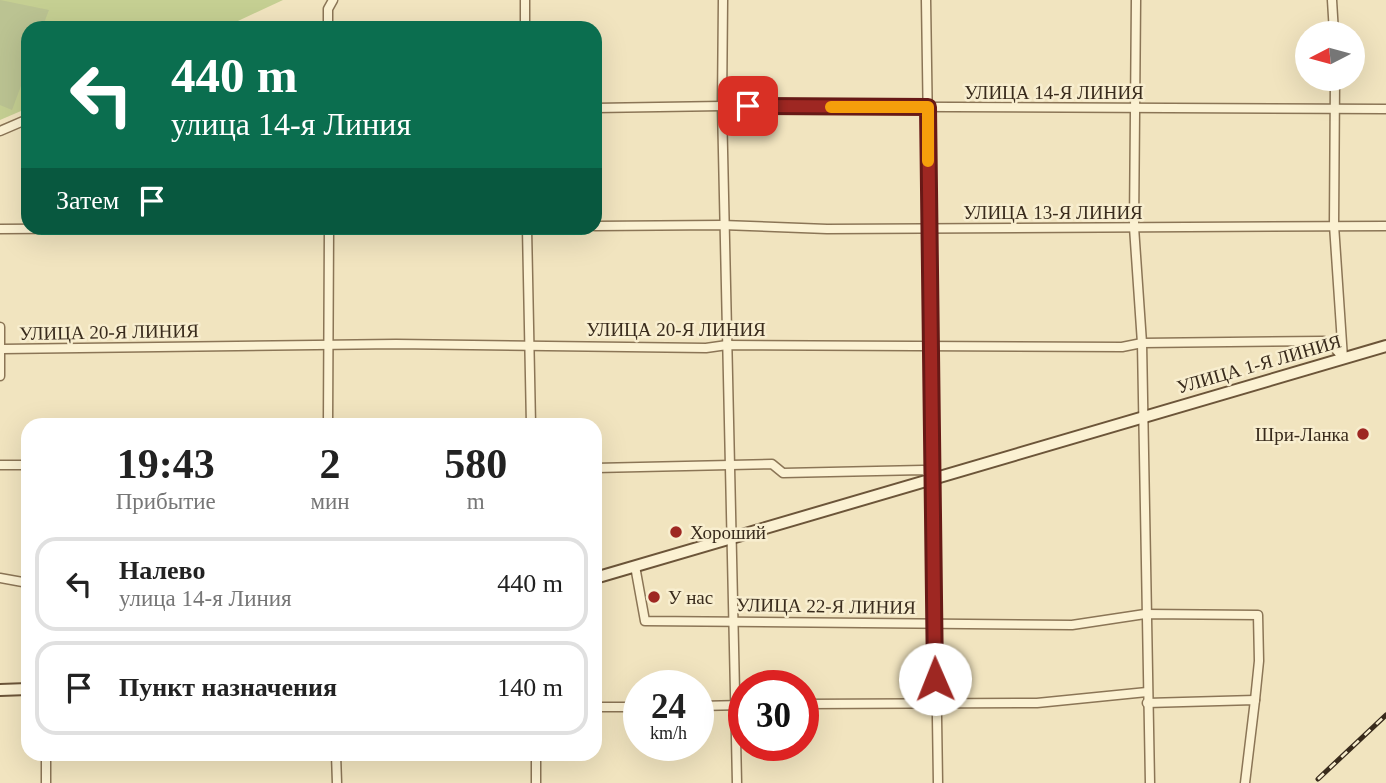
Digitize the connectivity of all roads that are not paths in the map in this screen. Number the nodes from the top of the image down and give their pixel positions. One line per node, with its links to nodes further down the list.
1 (333, 0): 7 (street)
2 (525, 0): 8 (street)
3 (723, 0): 11 (street)
4 (926, 0): 12 (street)
5 (1136, 0): 13 (street)
6 (1332, 0): 9 (street)
7 (328, 21)
8 (525, 21)
9 (1333, 21)
10 (1336, 91): 16 (street)
11 (722, 106): 12 (street, УЛИЦА 14-Я ЛИНИЯ); 14 (street, УЛИЦА 14-Я ЛИНИЯ); 19 (street)
12 (928, 107): 13 (street, УЛИЦА 14-Я ЛИНИЯ); 24 (street)
13 (1135, 107): 16 (street, УЛИЦА 14-Я ЛИНИЯ); 23 (street)
14 (602, 108)
15 (1386, 109): 16 (street, УЛИЦА 14-Я ЛИНИЯ)
16 (1337, 110): 20 (street)
17 (21, 122): 18 (street)
18 (0, 131)
19 (726, 225): 21 (street, УЛИЦА 13-Я ЛИНИЯ); 24 (street, УЛИЦА 13-Я ЛИНИЯ); 33 (street)
20 (1334, 225): 22 (street, УЛИЦА 13-Я ЛИНИЯ); 23 (street, УЛИЦА 13-Я ЛИНИЯ); 37 (street)
21 (602, 226)
22 (1386, 226)
23 (1134, 227): 24 (street, УЛИЦА 13-Я ЛИНИЯ); 30 (street)
24 (928, 228): 34 (street)
25 (0, 229): 26 (street)
26 (21, 229)
27 (329, 235): 31 (street)
28 (527, 235): 32 (street)
29 (0, 327): 36 (street)
30 (1142, 343): 34 (street, УЛИЦА 20-Я ЛИНИЯ); 37 (street, УЛИЦА 20-Я ЛИНИЯ); 39 (street)
31 (328, 345): 32 (street, УЛИЦА 20-Я ЛИНИЯ); 36 (street, УЛИЦА 20-Я ЛИНИЯ); 40 (street)
32 (529, 345): 33 (street, УЛИЦА 20-Я ЛИНИЯ); 41 (street)
33 (727, 345): 34 (street, УЛИЦА 20-Я ЛИНИЯ); 44 (street)
34 (931, 345): 46 (street)
35 (1386, 346): 37 (main road, УЛИЦА 1-Я ЛИНИЯ)
36 (2, 349): 38 (street)
37 (1343, 358): 39 (main road, УЛИЦА 1-Я ЛИНИЯ)
38 (0, 376)
39 (1142, 416): 46 (main road, УЛИЦА 1-Я ЛИНИЯ); 52 (street)
40 (328, 418)
41 (531, 418)
42 (0, 465): 43 (street)
43 (21, 465)
44 (730, 466): 45 (street); 46 (street); 47 (street)
45 (602, 468)
46 (934, 477): 47 (main road, УЛИЦА 1-Я ЛИНИЯ); 54 (street)
47 (731, 537): 48 (main road); 53 (street)
48 (635, 566): 49 (main road); 53 (street, УЛИЦА 22-Я ЛИНИЯ)
49 (602, 576)
50 (0, 578): 51 (street)
51 (21, 582)
52 (1145, 614): 54 (street, УЛИЦА 22-Я ЛИНИЯ); 58 (street); 59 (street, УЛИЦА 22-Я ЛИНИЯ)
53 (734, 623): 54 (street, УЛИЦА 22-Я ЛИНИЯ); 55 (street)
54 (934, 625): 60 (street)
55 (737, 670)
56 (0, 690): 57 (main road)
57 (21, 690)
58 (1147, 692): 60 (street); 61 (street)
59 (1255, 700): 61 (street); 75 (street)
60 (936, 703): 62 (street); 73 (street)
61 (1147, 703): 74 (street)
62 (819, 704)
63 (602, 707): 64 (street)
64 (623, 707)
65 (46, 761): 69 (street)
66 (336, 761): 70 (street)
67 (536, 761): 71 (street)
68 (738, 761): 72 (street)
69 (46, 783)
70 (337, 783)
71 (536, 783)
72 (737, 783)
73 (938, 783)
74 (1150, 783)
75 (1245, 783)

